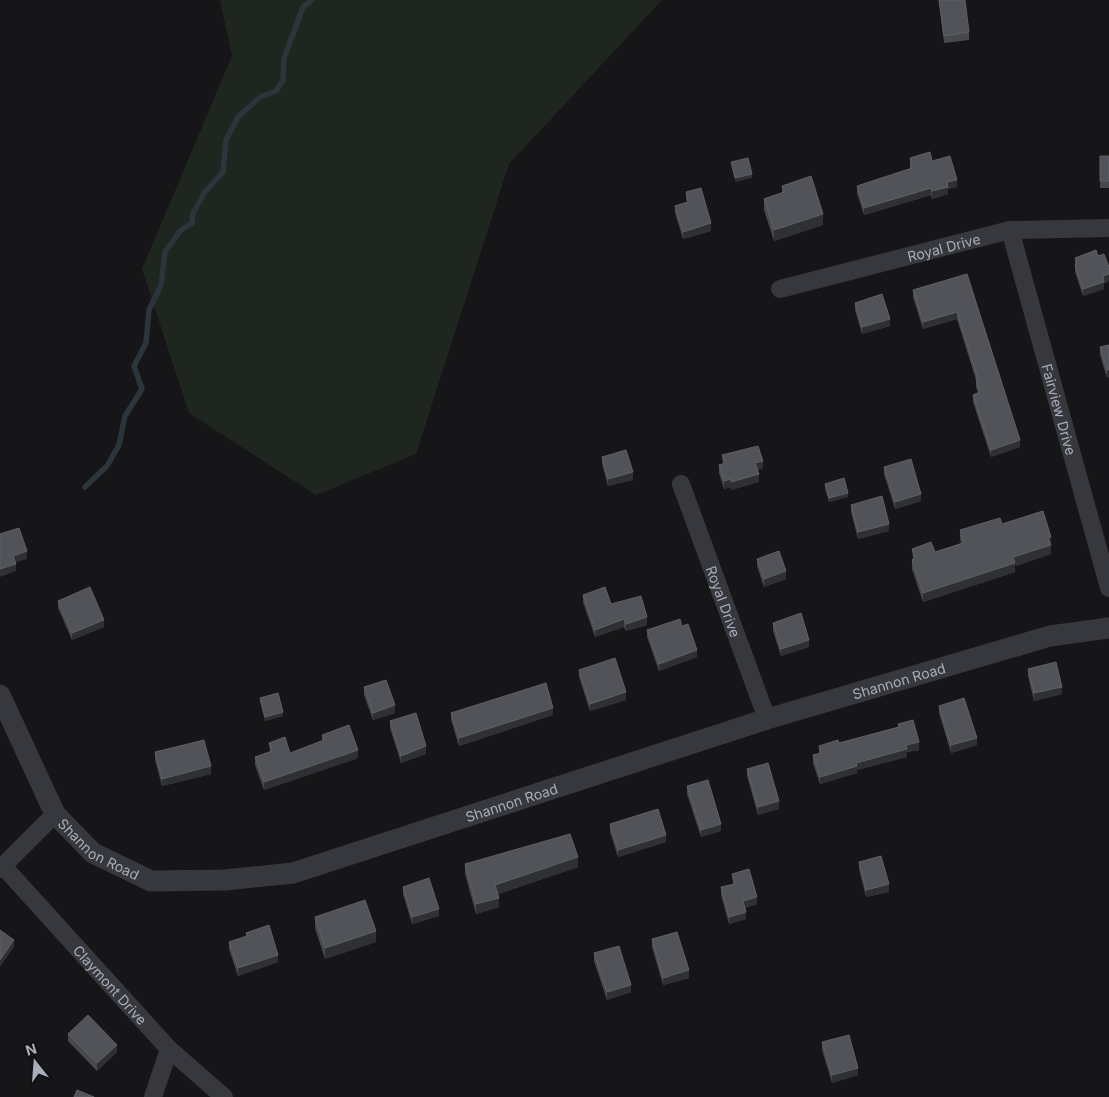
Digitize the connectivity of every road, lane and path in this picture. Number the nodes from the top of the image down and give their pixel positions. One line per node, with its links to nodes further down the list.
1 (1109, 228): 2 (street, Royal Drive)
2 (1010, 230): 3 (street, Royal Drive); 5 (street, Fairview Drive)
3 (780, 289)
4 (681, 484): 8 (street, Royal Drive)
5 (1109, 588)
6 (1109, 628): 8 (street, Shannon Road)
7 (0, 696): 9 (street, Shannon Road)
8 (767, 720): 9 (street, Shannon Road)
9 (54, 814): 10 (street)
10 (2, 867): 11 (street, Claymont Drive)
11 (169, 1049): 12 (street); 13 (street, Claymont Drive)
12 (153, 1097)
13 (224, 1097)

